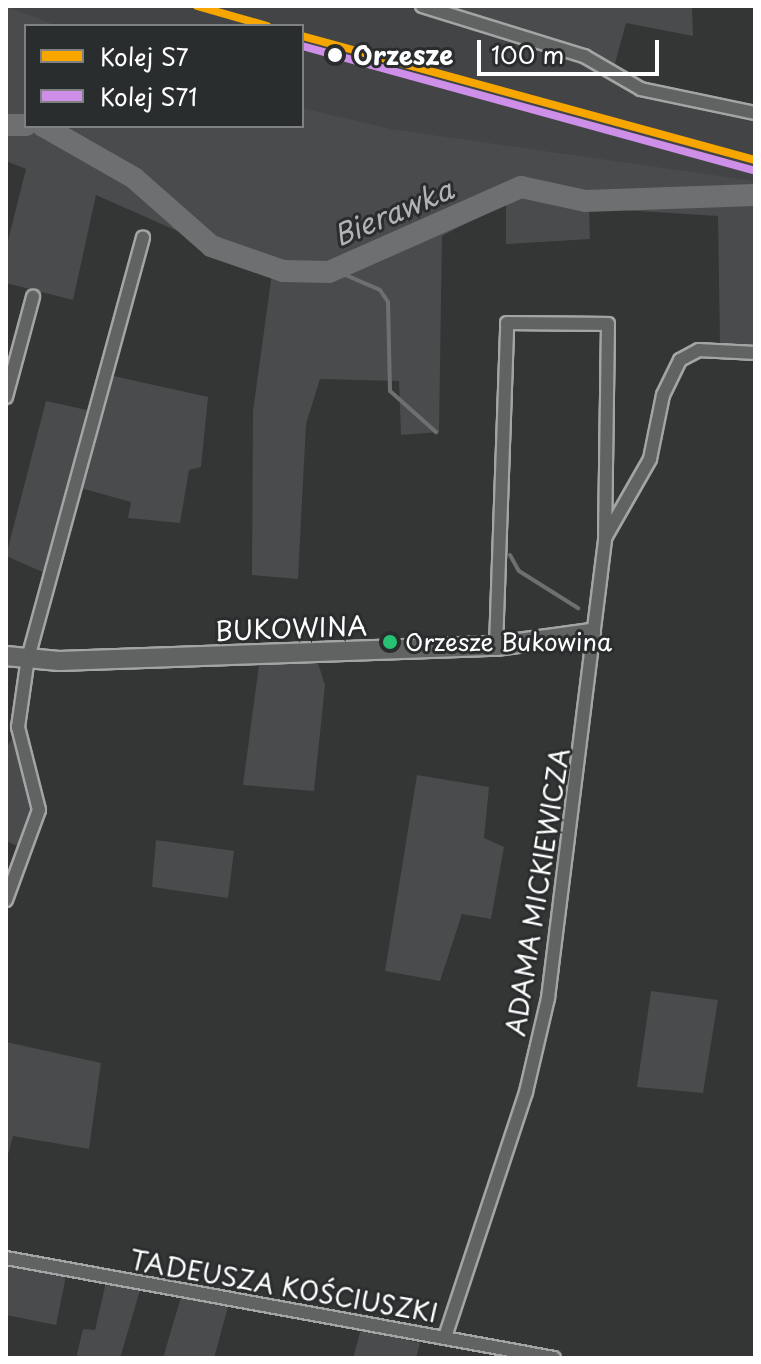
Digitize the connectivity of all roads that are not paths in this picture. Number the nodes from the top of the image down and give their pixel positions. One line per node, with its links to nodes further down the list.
1 (422, 6): 2 (street)
2 (755, 113)
3 (143, 237): 11 (street)
4 (33, 297): 6 (street)
5 (755, 353): 7 (street)
6 (6, 397)
7 (605, 538): 8 (street); 9 (street)
8 (591, 633): 9 (street, BUKOWINA); 14 (street, ADAMA MICKIEWICZA)
9 (496, 646): 11 (street, BUKOWINA)
10 (6, 656): 11 (street, BUKOWINA)
11 (28, 658): 12 (street)
12 (6, 900)
13 (6, 1258): 14 (street, TADEUSZA KOŚCIUSZKI)
14 (445, 1337): 15 (street, TADEUSZA KOŚCIUSZKI)
15 (499, 1353): 16 (street, TADEUSZA KOŚCIUSZKI)
16 (554, 1358)

